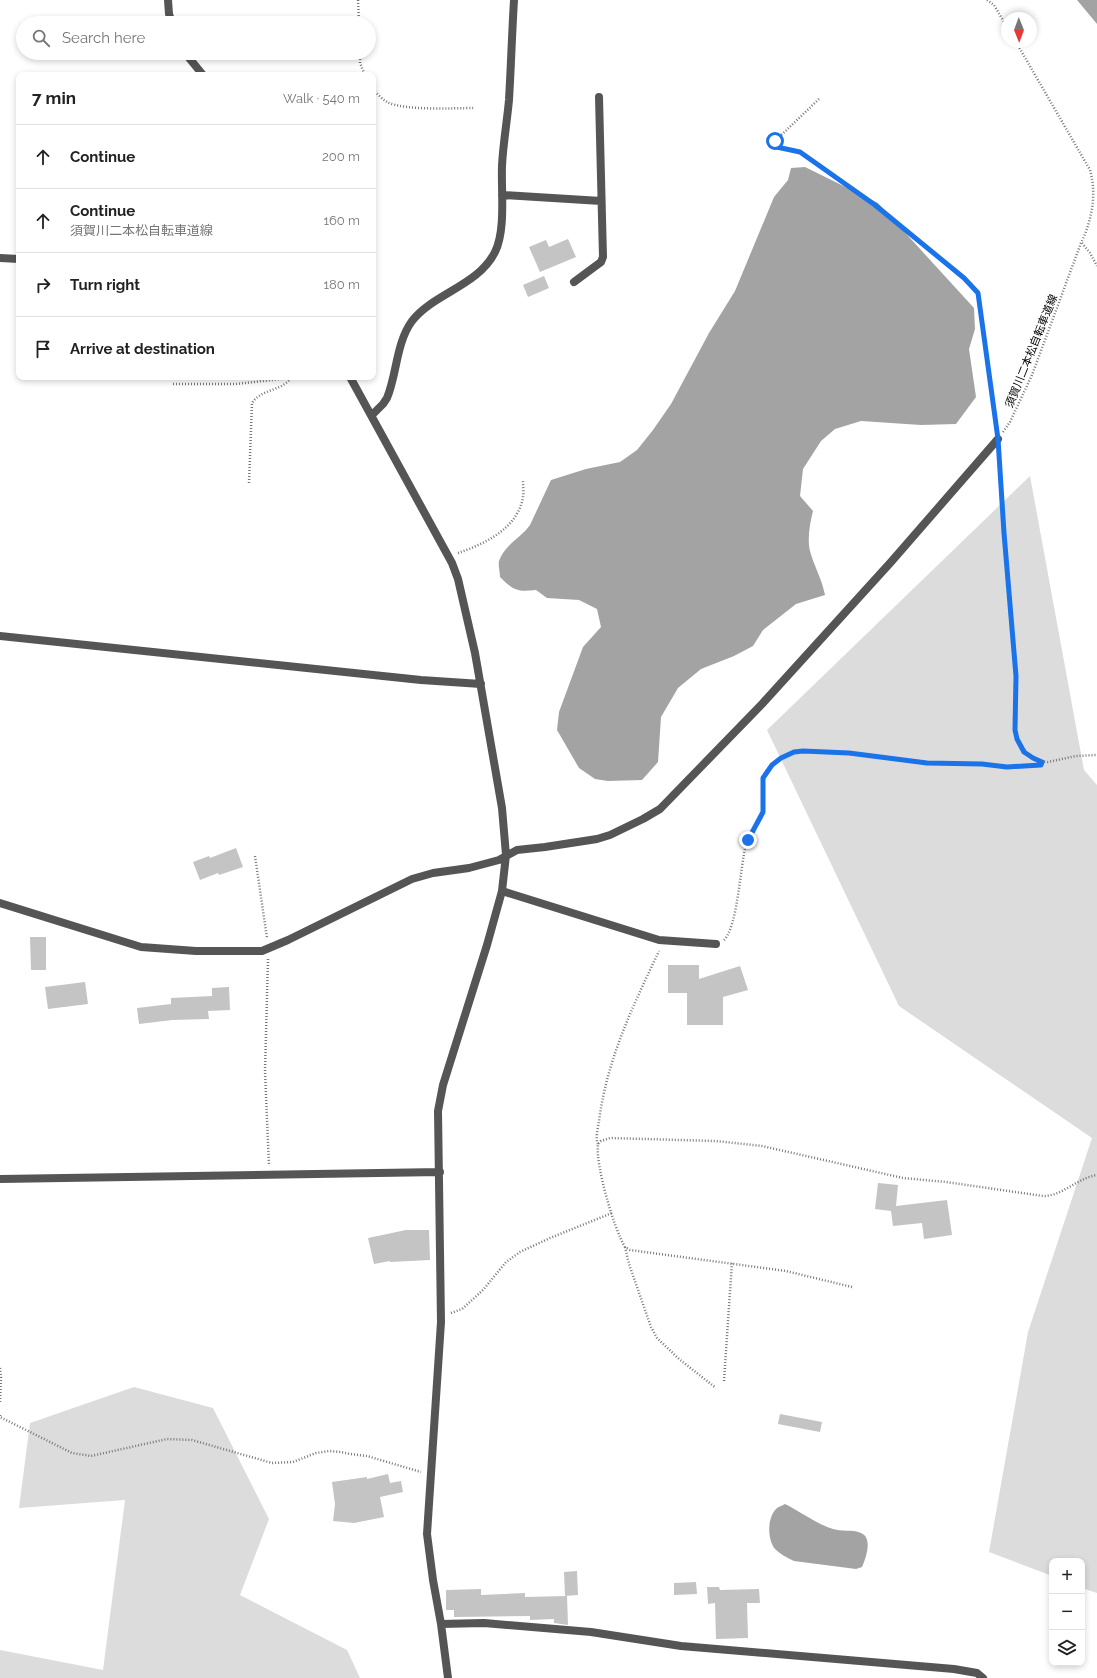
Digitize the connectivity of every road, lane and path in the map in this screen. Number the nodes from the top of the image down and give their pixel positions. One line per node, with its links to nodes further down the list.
1 (168, 0): 5 (street)
2 (358, 0): 6 (path)
3 (514, 0): 17 (street)
4 (987, 0): 7 (path)
5 (170, 16)
6 (359, 16)
7 (1001, 17)
8 (1019, 48): 19 (path, 須賀川二本松自転車道線)
9 (191, 60): 11 (street)
10 (360, 60): 12 (path)
11 (201, 72)
12 (364, 72)
13 (376, 93): 16 (path)
14 (599, 97): 18 (street)
15 (819, 99): 29 (path)
16 (474, 108)
17 (502, 195): 18 (street); 28 (street)
18 (601, 201): 23 (street)
19 (1081, 242): 22 (path); 29 (path, 須賀川二本松自転車道線)
20 (0, 258): 21 (street)
21 (16, 258)
22 (1097, 266)
23 (574, 282)
24 (273, 380): 27 (path)
25 (289, 380): 31 (path)
26 (352, 380): 28 (street)
27 (173, 384)
28 (372, 415): 32 (street)
29 (998, 439): 36 (path); 37 (street)
30 (523, 481): 32 (path)
31 (249, 483)
32 (448, 556): 34 (street)
33 (0, 636): 34 (street)
34 (481, 684): 37 (street)
35 (1097, 755): 36 (path)
36 (1042, 762): 42 (path)
37 (506, 855): 39 (street); 43 (street)
38 (255, 856): 43 (path)
39 (502, 891): 41 (street); 45 (street)
40 (0, 903): 43 (street)
41 (664, 941): 42 (street); 44 (path)
42 (716, 944)
43 (268, 949): 46 (path)
44 (598, 1144): 47 (path); 49 (path)
45 (440, 1172): 46 (street); 53 (street)
46 (269, 1174): 48 (street)
47 (1097, 1175)
48 (0, 1179)
49 (612, 1213): 50 (path); 53 (path)
50 (625, 1247): 51 (path); 56 (path)
51 (732, 1262): 52 (path); 55 (path)
52 (852, 1287)
53 (441, 1315): 59 (street)
54 (0, 1368): 57 (path)
55 (724, 1381)
56 (716, 1388)
57 (0, 1402)
58 (0, 1415): 59 (path)
59 (430, 1475): 60 (street)
60 (441, 1624): 61 (street); 62 (street)
61 (448, 1678)
62 (983, 1678)

